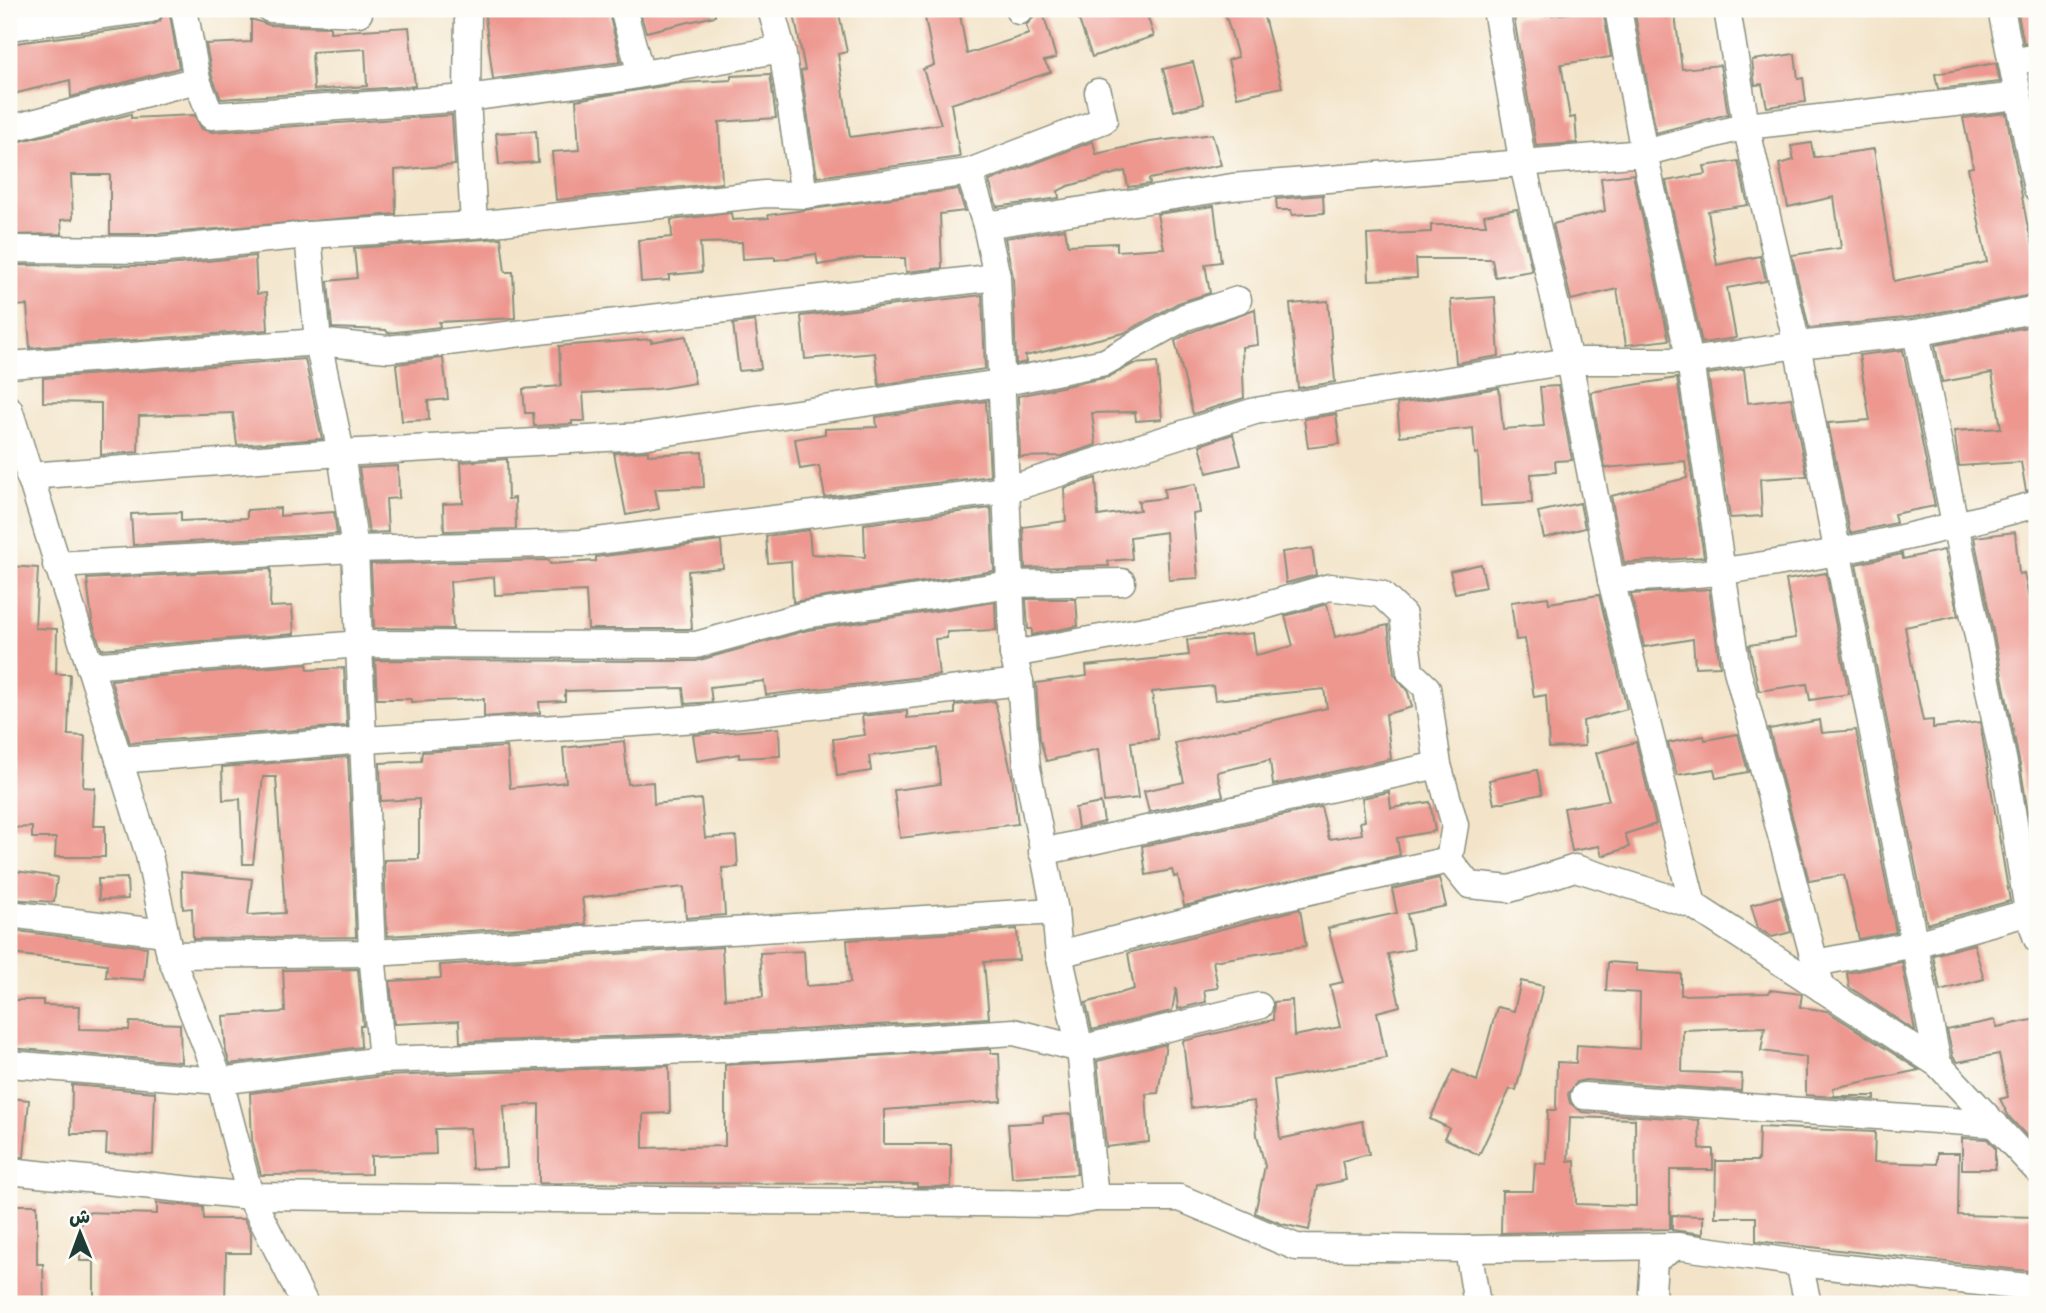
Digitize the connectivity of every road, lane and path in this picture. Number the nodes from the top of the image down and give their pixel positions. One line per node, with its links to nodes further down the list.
1 (150, 9): 12 (street)
2 (184, 9): 16 (street)
3 (270, 9): 11 (street)
4 (468, 9): 19 (street)
5 (623, 9): 15 (street)
6 (771, 9): 13 (street)
7 (1496, 9): 23 (street)
8 (1618, 9): 22 (street)
9 (1727, 9): 20 (street)
10 (2001, 9): 14 (street)
11 (359, 13)
12 (9, 27)
13 (782, 49): 15 (street); 26 (street)
14 (2024, 60): 18 (street)
15 (641, 74): 19 (street)
16 (185, 83): 19 (street); 21 (street)
17 (1098, 92): 24 (street)
18 (2018, 96): 20 (street); 25 (street)
19 (467, 98): 27 (street)
20 (1746, 126): 22 (street); 36 (street)
21 (9, 129)
22 (1644, 153): 23 (street); 38 (street)
23 (1523, 165): 28 (street); 37 (street)
24 (969, 172): 26 (street); 28 (street)
25 (2037, 189)
26 (804, 195): 27 (street)
27 (474, 225): 29 (street)
28 (986, 225): 31 (street)
29 (308, 235): 30 (street); 35 (street)
30 (9, 252)
31 (997, 278): 35 (street); 40 (street)
32 (1238, 300): 40 (street)
33 (2037, 309): 34 (street)
34 (1916, 333): 36 (street); 46 (street)
35 (318, 342): 39 (street); 42 (street)
36 (1797, 345): 38 (street); 48 (street)
37 (1569, 361): 38 (street); 44 (street); 51 (street)
38 (1690, 361): 50 (street)
39 (9, 365)
40 (1000, 383): 42 (street); 44 (street)
41 (9, 409): 43 (street)
42 (341, 453): 43 (street); 47 (street)
43 (29, 476): 49 (street)
44 (1006, 491): 47 (street); 53 (street)
45 (2037, 504): 46 (street)
46 (1956, 526): 48 (street); 65 (street)
47 (355, 549): 49 (street); 54 (street)
48 (1839, 551): 50 (street); 69 (street)
49 (56, 565): 56 (street)
50 (1723, 571): 51 (street); 72 (street)
51 (1611, 580): 63 (street)
52 (1122, 582): 53 (street)
53 (1011, 584): 54 (street); 55 (street)
54 (360, 643): 56 (street); 58 (street)
55 (1013, 654): 57 (street); 60 (street)
56 (89, 666): 59 (street)
57 (1020, 682): 58 (street); 61 (street)
58 (365, 740): 59 (street); 70 (street)
59 (119, 760): 68 (street)
60 (1438, 765): 61 (street); 62 (street)
61 (1042, 852): 64 (street)
62 (1449, 860): 63 (street); 71 (street)
63 (1693, 905): 73 (street)
64 (1055, 911): 70 (street); 71 (street)
65 (2033, 911): 67 (street); 69 (street)
66 (9, 914): 68 (street)
67 (2037, 939)
68 (168, 944): 70 (street); 79 (street)
69 (1915, 944): 72 (street); 78 (street)
70 (372, 953): 76 (street)
71 (1059, 954): 75 (street)
72 (1815, 963): 73 (street)
73 (1822, 989): 78 (street)
74 (1259, 1006): 75 (street)
75 (1080, 1049): 76 (street); 85 (street)
76 (382, 1060): 79 (street)
77 (9, 1064): 79 (street)
78 (1938, 1064): 81 (street)
79 (220, 1080): 84 (street)
80 (1584, 1096): 81 (street)
81 (1995, 1124): 82 (street)
82 (2037, 1170)
83 (9, 1171): 84 (street)
84 (250, 1196): 85 (street); 91 (street)
85 (1095, 1198): 87 (street)
86 (1678, 1246): 87 (street); 88 (street); 93 (street)
87 (1468, 1249): 92 (street)
88 (1799, 1263): 90 (street); 94 (street)
89 (2037, 1288): 90 (street)
90 (1945, 1292)
91 (304, 1304)
92 (1477, 1304)
93 (1655, 1304)
94 (1808, 1304)

